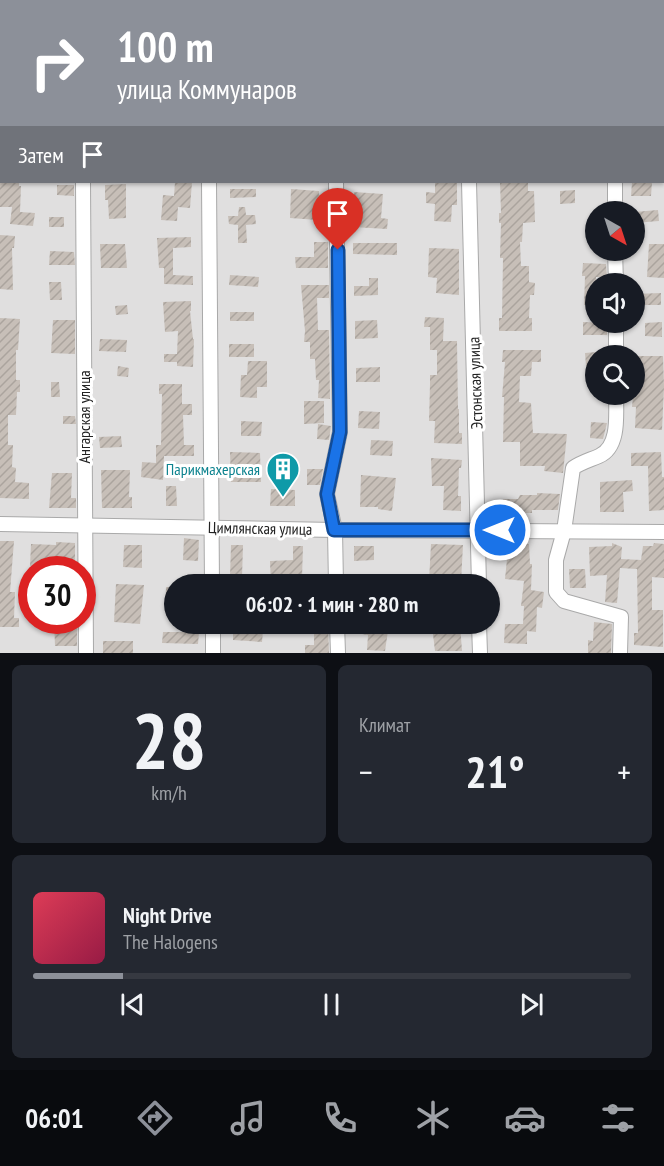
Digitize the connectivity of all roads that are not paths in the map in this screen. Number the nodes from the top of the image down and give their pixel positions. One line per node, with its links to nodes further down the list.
1 (83, 183): 9 (street, Ангарская улица)
2 (209, 183): 10 (street)
3 (336, 183): 11 (street)
4 (470, 183): 12 (street, Эстонская улица)
5 (615, 183): 6 (street)
6 (615, 201)
7 (616, 405): 13 (street)
8 (0, 524): 9 (street, Цимлянская улица)
9 (85, 525): 10 (street, Цимлянская улица); 21 (street, Ангарская улица)
10 (212, 526): 11 (street, Цимлянская улица); 15 (street)
11 (334, 530): 12 (street, Цимлянская улица); 16 (street)
12 (479, 530): 13 (street, Цимлянская улица); 17 (street, Эстонская улица)
13 (564, 531): 14 (street, Цимлянская улица); 25 (street)
14 (664, 532)
15 (213, 574)
16 (336, 574)
17 (479, 574)
18 (213, 634): 22 (street)
19 (337, 634): 23 (street)
20 (479, 634): 24 (street)
21 (86, 653)
22 (213, 653)
23 (338, 653)
24 (480, 653)
25 (620, 653)

